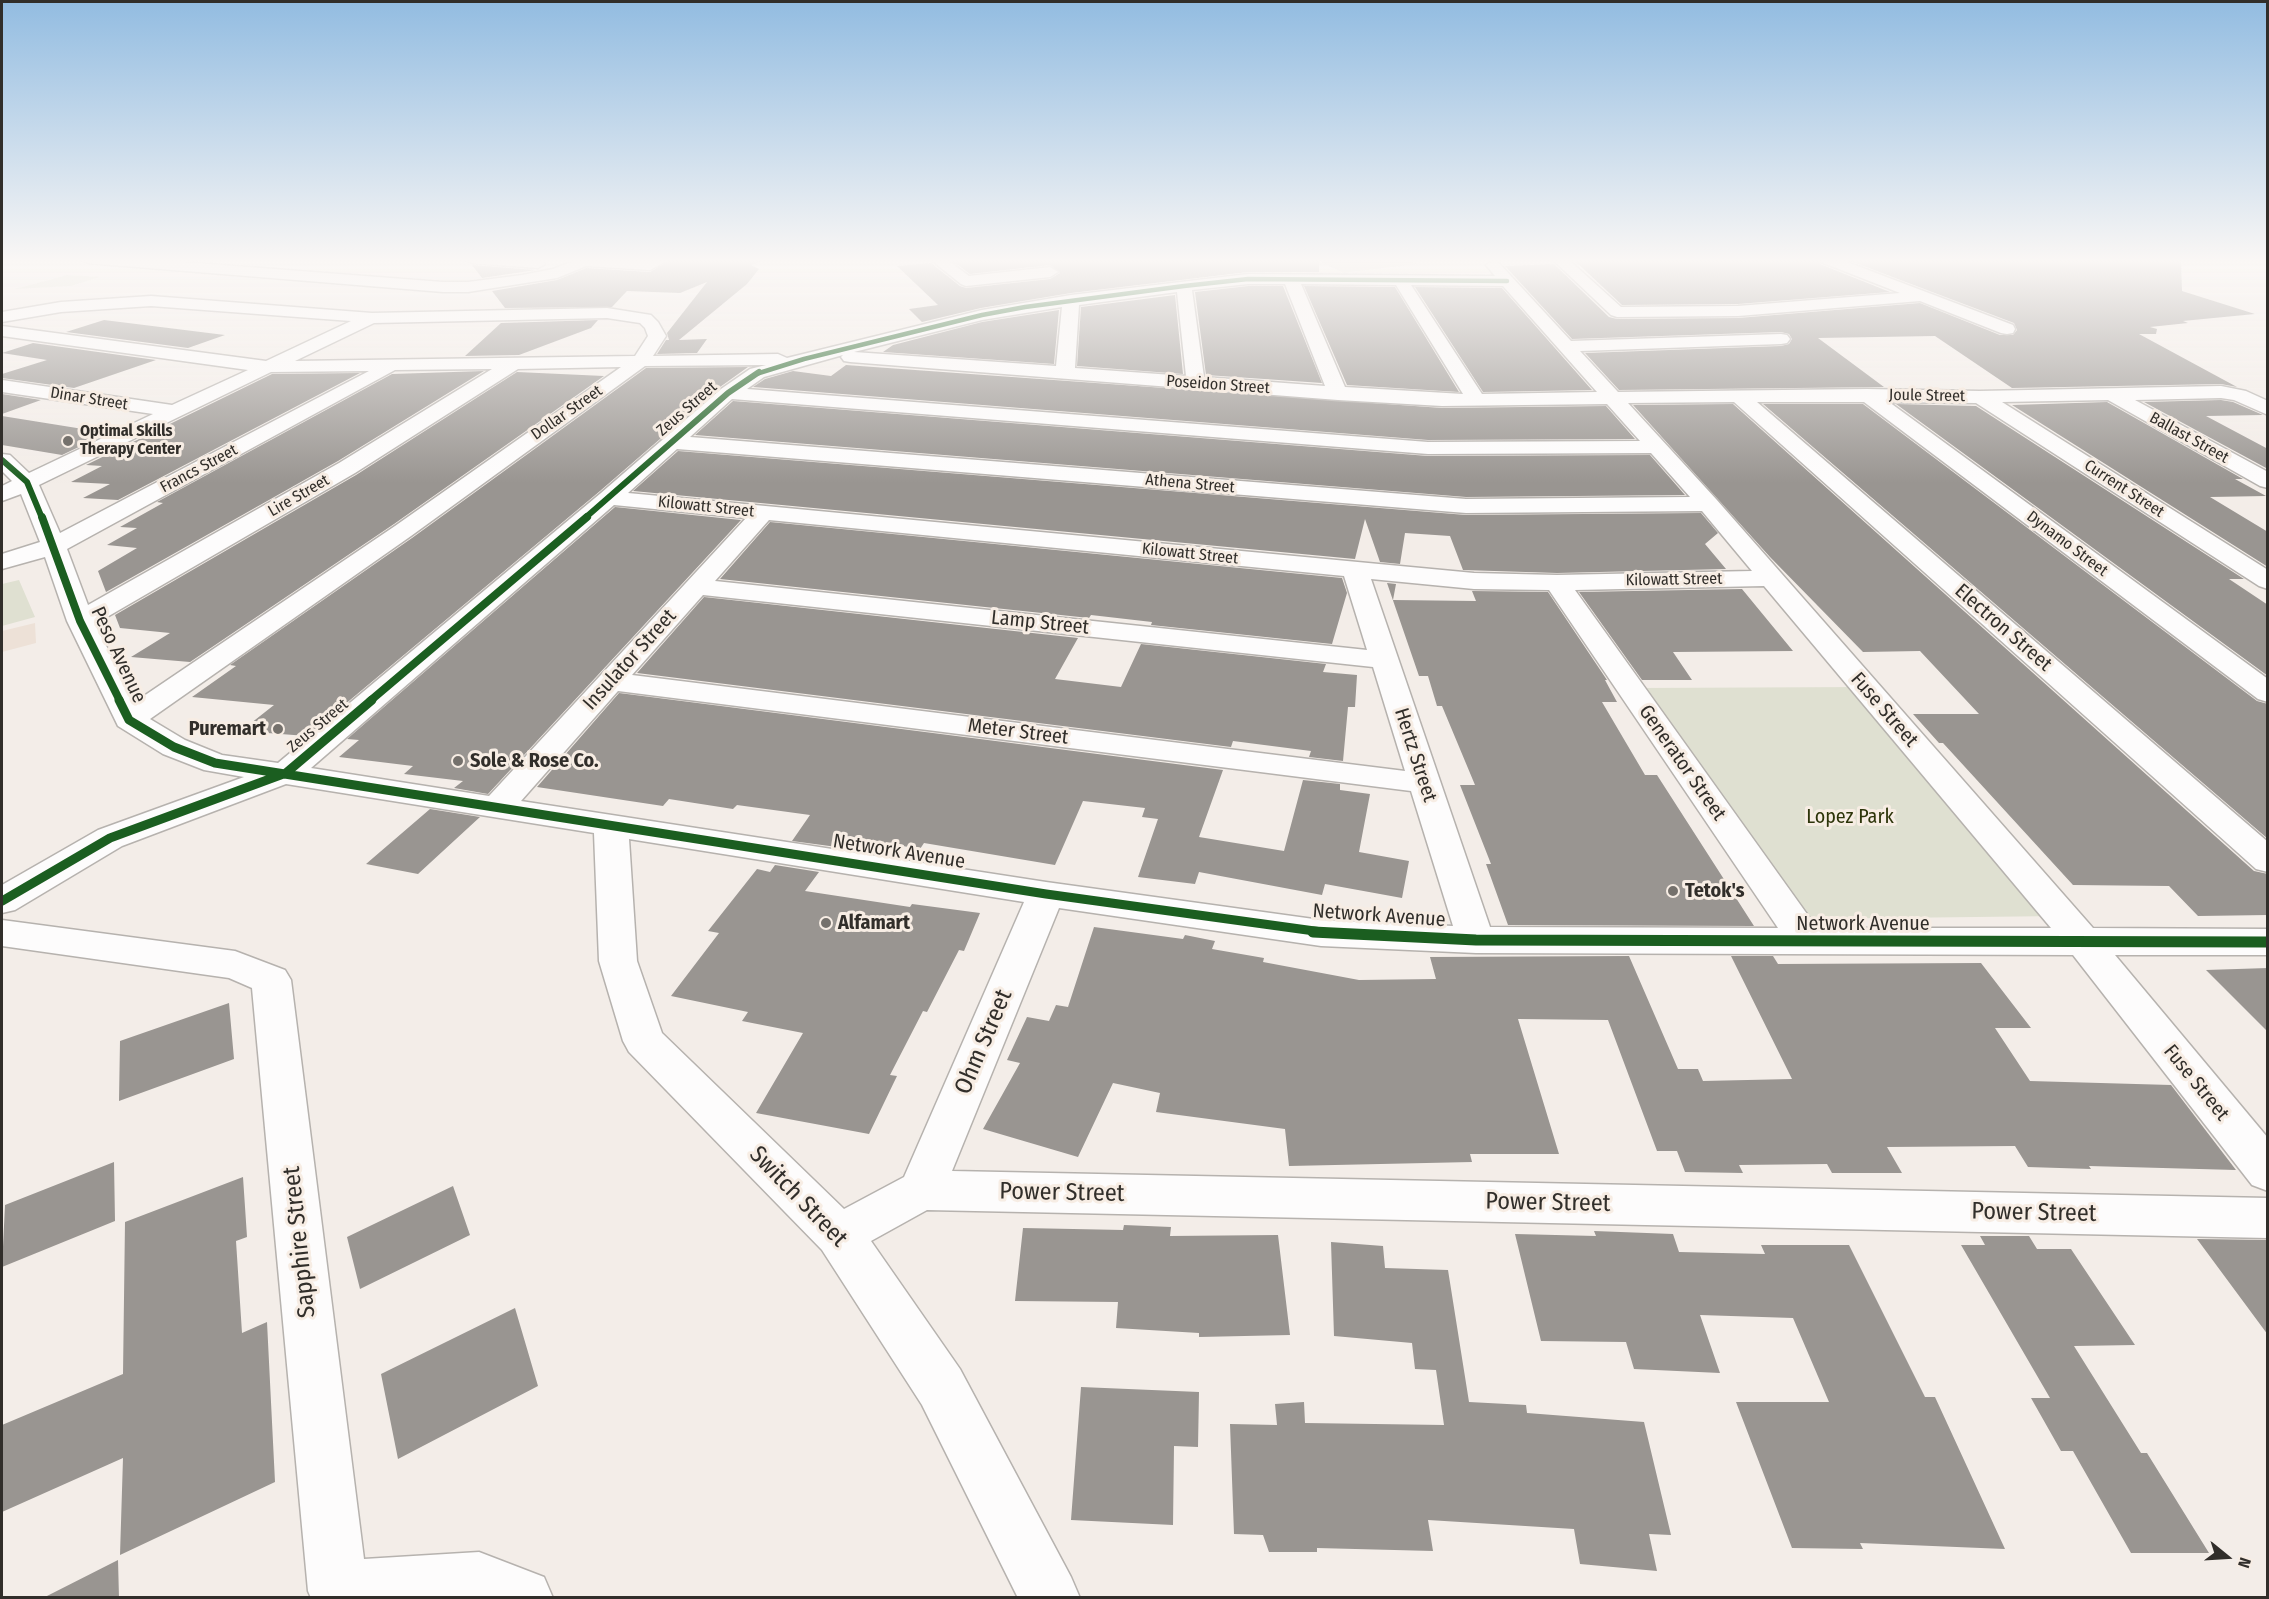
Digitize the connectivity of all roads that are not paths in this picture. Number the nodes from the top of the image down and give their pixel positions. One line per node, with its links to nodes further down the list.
1 (21, 334): 16 (street)
2 (339, 334): 16 (street)
3 (656, 334): 13 (street, Dollar Street)
4 (907, 334): 12 (street, Zeus Street)
5 (1068, 334): 17 (street)
6 (1190, 334): 18 (street)
7 (1313, 334): 21 (street)
8 (1434, 334): 27 (street)
9 (1556, 334): 11 (street, Fuse Street)
10 (1781, 339): 11 (street)
11 (1567, 346): 26 (street, Fuse Street)
12 (813, 357): 13 (street); 17 (street, Poseidon Street); 20 (street, Zeus Street)
13 (640, 362): 14 (street); 50 (street, Dollar Street)
14 (514, 363): 15 (street); 46 (street, Lire Street)
15 (393, 365): 16 (street); 39 (street, Francs Street)
16 (269, 367): 29 (street)
17 (1065, 374): 18 (street, Poseidon Street)
18 (1196, 384): 21 (street, Poseidon Street)
19 (2, 386): 29 (street, Dinar Street)
20 (728, 393): 30 (street, Zeus Street); 31 (street)
21 (1338, 394): 27 (street, Poseidon Street)
22 (2111, 394): 25 (street, Joule Street); 28 (street, Joule Street); 33 (street, Ballast Street)
23 (1867, 395): 24 (street, Joule Street); 25 (street, Joule Street); 49 (street, Dynamo Street)
24 (1738, 396): 26 (street, Joule Street); 55 (street, Electron Street)
25 (1980, 397): 43 (street, Current Street)
26 (1614, 399): 27 (street, Poseidon Street); 31 (street, Fuse Street)
27 (1476, 400)
28 (2268, 409)
29 (177, 412): 34 (street)
30 (672, 442): 36 (street, Zeus Street); 37 (street, Athena Street)
31 (1656, 447): 37 (street, Fuse Street)
32 (2, 460): 34 (street, Peso Avenue)
33 (2268, 481)
34 (27, 482): 35 (street); 39 (street, Peso Avenue)
35 (2, 494)
36 (609, 498): 38 (street, Kilowatt Street); 51 (street, Zeus Street)
37 (1708, 504): 42 (street, Fuse Street)
38 (762, 513): 41 (street, Kilowatt Street); 45 (street, Insulator Street)
39 (54, 546): 40 (street, Francs Street); 46 (street, Peso Avenue)
40 (2, 562)
41 (1355, 570): 44 (street, Kilowatt Street); 47 (street, Hertz Street)
42 (1772, 578): 44 (street, Kilowatt Street); 60 (street, Fuse Street)
43 (2268, 581)
44 (1557, 583): 61 (street, Generator Street)
45 (697, 586): 47 (street, Lamp Street); 48 (street, Insulator Street)
46 (80, 621): 50 (street, Peso Avenue)
47 (1384, 660): 52 (street, Hertz Street)
48 (611, 681): 52 (street, Meter Street); 53 (street, Insulator Street)
49 (2268, 693)
50 (129, 720): 51 (street, Peso Avenue)
51 (286, 773): 53 (street, Peso Avenue); 57 (street, Zeus Street)
52 (1424, 783): 59 (street, Hertz Street)
53 (496, 807): 54 (street, Network Avenue)
54 (611, 825): 56 (street, Network Avenue); 66 (street, Switch Street)
55 (2268, 861)
56 (1047, 894): 59 (street, Network Avenue); 64 (street, Ohm Street)
57 (2, 901)
58 (2, 933): 67 (street, Sapphire Street)
59 (1476, 940): 61 (street, Network Avenue)
60 (2083, 941): 61 (street, Network Avenue); 62 (street, Network Avenue); 63 (street, Fuse Street)
61 (1807, 942)
62 (2268, 942)
63 (2268, 1172)
64 (921, 1190): 65 (street, Power Street); 66 (street, Power Street)
65 (2268, 1218)
66 (839, 1235): 69 (street, Switch Street)
67 (335, 1594): 68 (street, Sapphire Street)
68 (523, 1598)
69 (1050, 1598)

